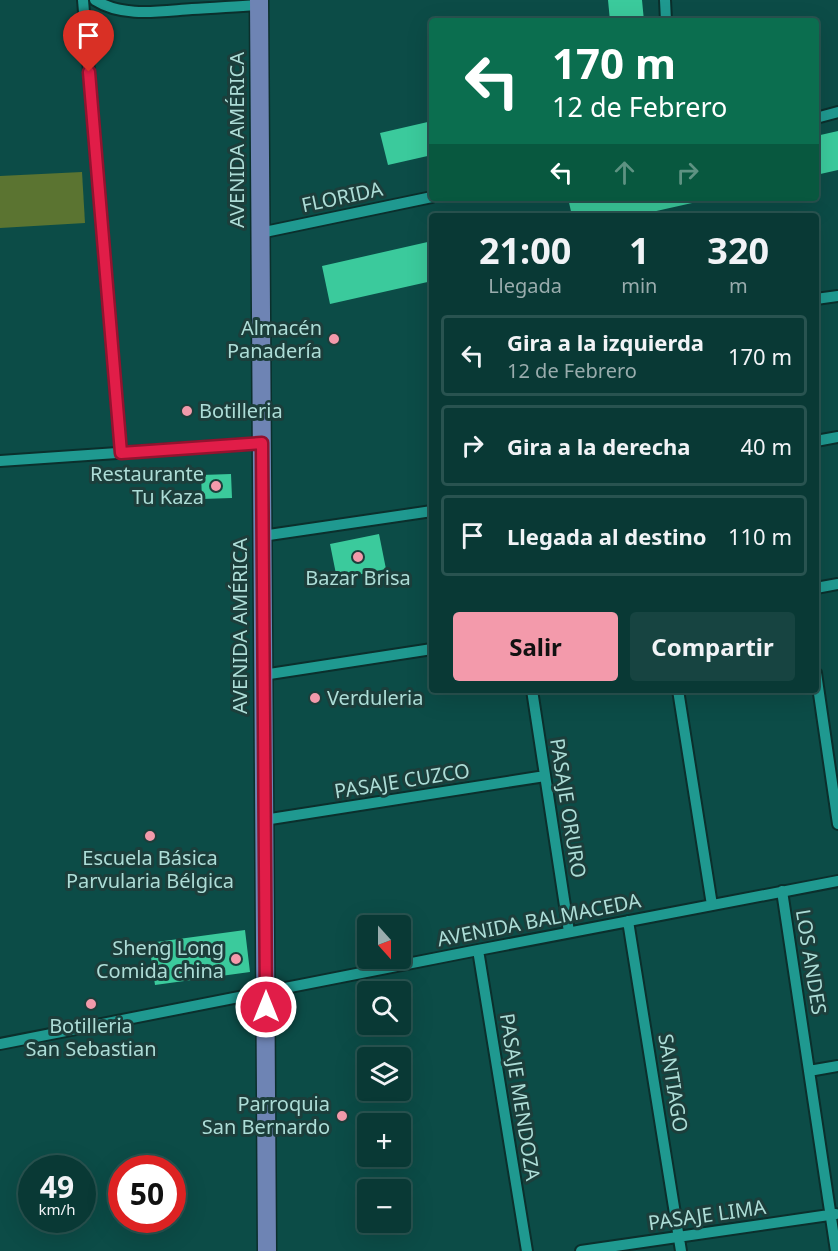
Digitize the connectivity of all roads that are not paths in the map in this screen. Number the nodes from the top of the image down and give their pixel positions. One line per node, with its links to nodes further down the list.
1 (83, 0): 15 (street)
2 (95, 0): 4 (street)
3 (665, 0): 5 (street)
4 (259, 2): 9 (main road, AVENIDA AMÉRICA)
5 (666, 18)
6 (838, 112): 7 (street)
7 (819, 117)
8 (429, 198): 9 (street, FLORIDA)
9 (260, 233): 14 (main road, AVENIDA AMÉRICA)
10 (838, 296): 11 (street)
11 (819, 299)
12 (838, 437): 13 (street)
13 (819, 440)
14 (262, 443): 15 (street); 18 (main road, AVENIDA AMÉRICA)
15 (121, 453): 16 (street)
16 (0, 461)
17 (429, 511): 18 (street)
18 (262, 536): 22 (main road, AVENIDA AMÉRICA)
19 (838, 584): 20 (street)
20 (819, 587)
21 (429, 649): 22 (street)
22 (263, 675): 27 (main road, AVENIDA AMÉRICA)
23 (532, 693): 26 (street, PASAJE ORURO)
24 (678, 693): 31 (street)
25 (819, 693): 28 (street)
26 (545, 776): 27 (street, PASAJE CUZCO); 33 (street, PASAJE ORURO)
27 (264, 820): 35 (main road, AVENIDA AMÉRICA)
28 (838, 824)
29 (838, 880): 30 (street, AVENIDA BALMACEDA)
30 (782, 891): 31 (street, AVENIDA BALMACEDA); 38 (street, LOS ANDES)
31 (712, 905): 32 (street, AVENIDA BALMACEDA)
32 (628, 921): 33 (street, AVENIDA BALMACEDA); 40 (street, SANTIAGO)
33 (569, 932): 34 (street, AVENIDA BALMACEDA)
34 (478, 950): 35 (street, AVENIDA BALMACEDA); 42 (street, PASAJE MENDOZA)
35 (266, 992): 36 (street, AVENIDA BALMACEDA); 41 (main road, AVENIDA AMÉRICA)
36 (0, 1044)
37 (838, 1066): 38 (street)
38 (809, 1071): 39 (street, LOS ANDES)
39 (834, 1214): 40 (street, PASAJE LIMA); 45 (street, LOS ANDES)
40 (679, 1237): 43 (street, PASAJE LIMA); 44 (street, SANTIAGO)
41 (267, 1251)
42 (527, 1251)
43 (581, 1251)
44 (681, 1251)
45 (836, 1251)

